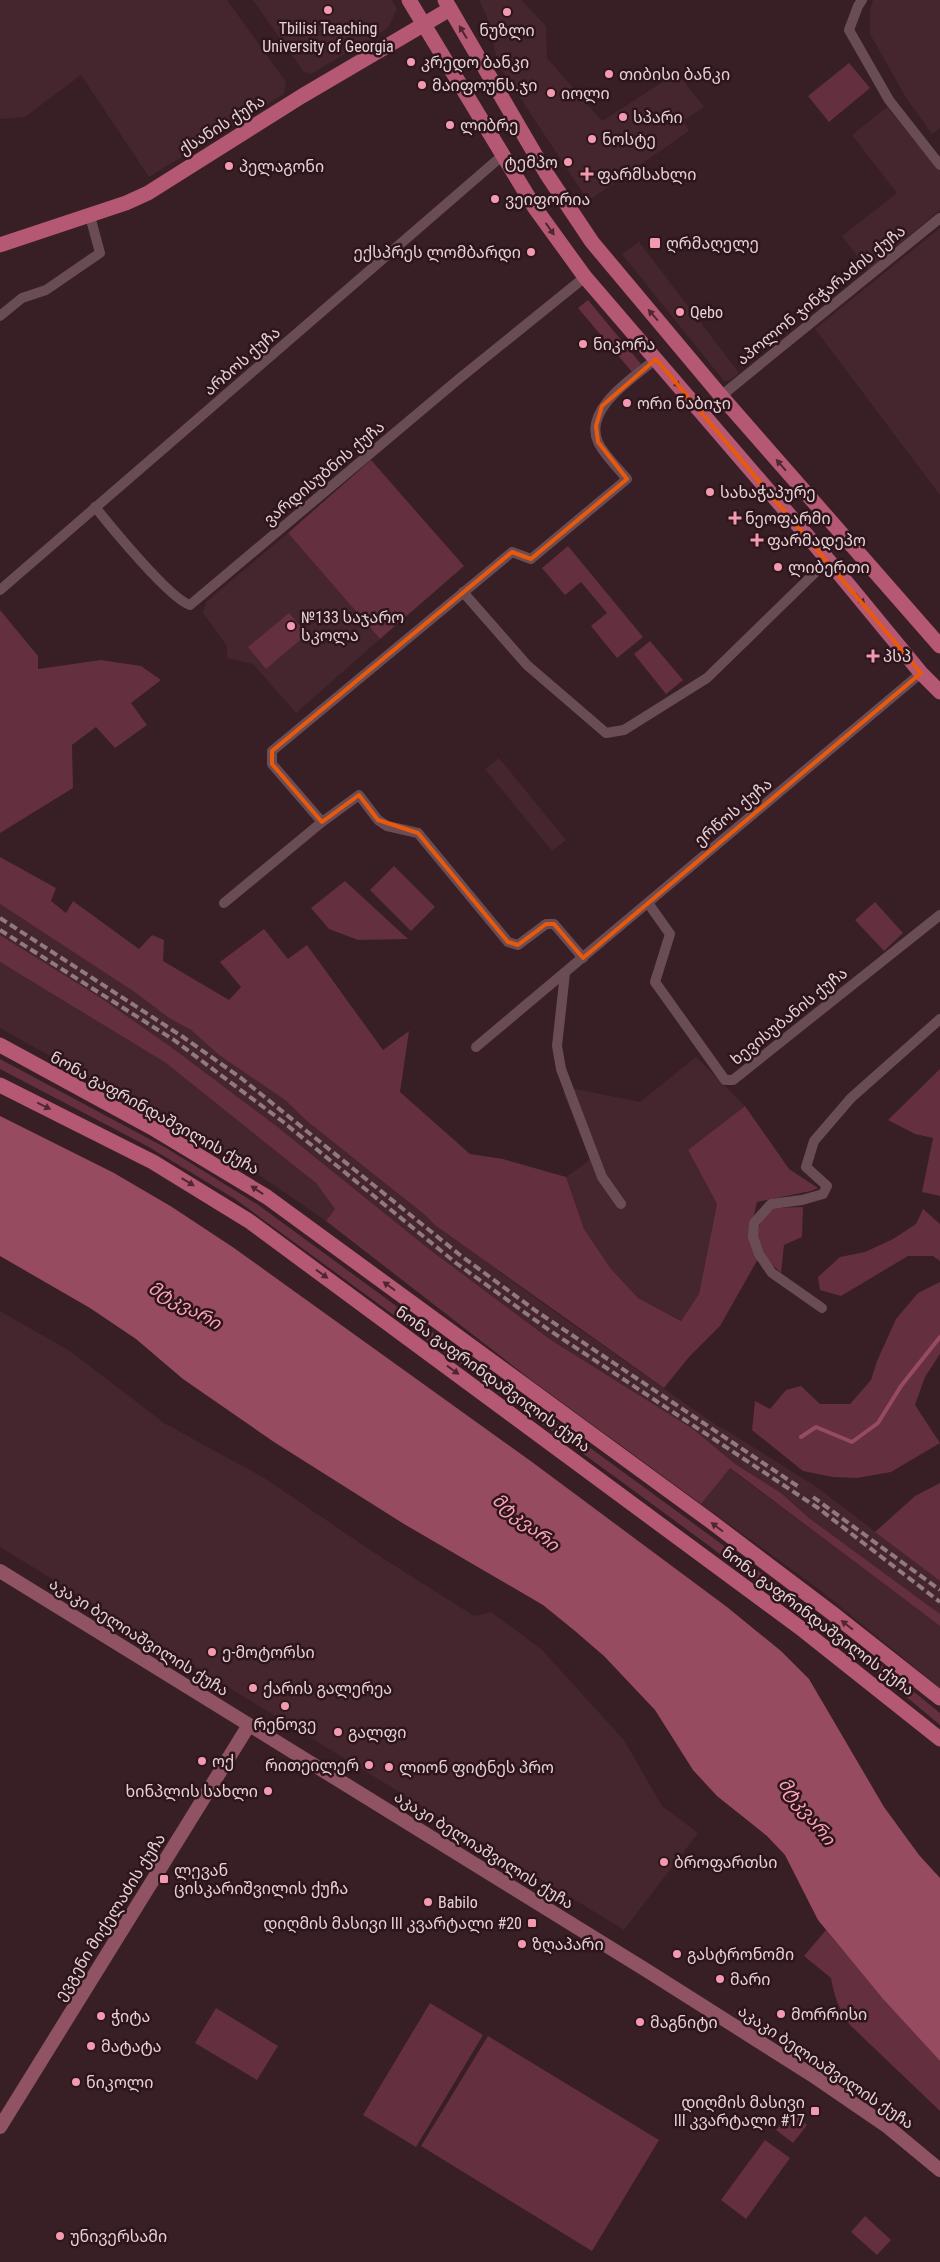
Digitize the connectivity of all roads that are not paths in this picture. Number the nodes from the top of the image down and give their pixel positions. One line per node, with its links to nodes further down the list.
1 (409, 0): 4 (main road)
2 (862, 0): 6 (street)
3 (448, 4): 4 (main road, ქსანის ქუჩა); 10 (main road, one-way to 3)
4 (423, 24): 5 (main road); 7 (main road, ქსანის ქუჩა)
5 (503, 155): 11 (main road, one-way to 11); 18 (street, არბოს ქუჩა)
6 (940, 165)
7 (90, 216): 9 (main road, ქსანის ქუჩა); 15 (street)
8 (940, 218): 17 (street, აპოლონ ჯინჭარაძის ქუჩა)
9 (0, 244)
10 (594, 246): 11 (main road); 12 (main road)
11 (574, 263): 13 (main road)
12 (618, 276): 14 (main road); 17 (main road, one-way to 12)
13 (585, 277): 14 (main road); 18 (street, ვარდისუბნის ქუჩა)
14 (598, 292): 16 (main road)
15 (0, 316)
16 (656, 359): 19 (main road, one-way to 19); 21 (street)
17 (721, 396): 22 (main road, one-way to 17)
18 (96, 507): 20 (street, არბოს ქუჩა)
19 (828, 560): 21 (street); 23 (main road, one-way to 23)
20 (0, 590)
21 (463, 592): 24 (street)
22 (940, 646)
23 (933, 681): 26 (street, ერწოს ქუჩა)
24 (322, 822): 25 (street); 28 (street)
25 (224, 903)
26 (648, 903): 27 (street, ხევისუბანის ქუჩა); 28 (street, ერწოს ქუჩა)
27 (940, 915)
28 (583, 958): 29 (street, ერწოს ქუჩა)
29 (565, 973): 32 (street, ერწოს ქუჩა); 34 (street)
30 (940, 1019): 35 (street)
31 (0, 1045): 37 (main road, ნონა გაფრინდაშვილის ქუჩა, one-way to 31)
32 (476, 1047)
33 (0, 1086): 39 (main road, ნონა გაფრინდაშვილის ქუჩა, one-way to 39)
34 (621, 1204)
35 (822, 1308)
36 (0, 1571): 38 (main road, აკაკი ბელიაშვილის ქუჩა)
37 (940, 1698)
38 (249, 1726): 40 (main road, ევგენი მიქელაძის ქუჩა); 41 (main road, აკაკი ბელიაშვილის ქუჩა)
39 (940, 1739)
40 (0, 2127)
41 (940, 2170)

